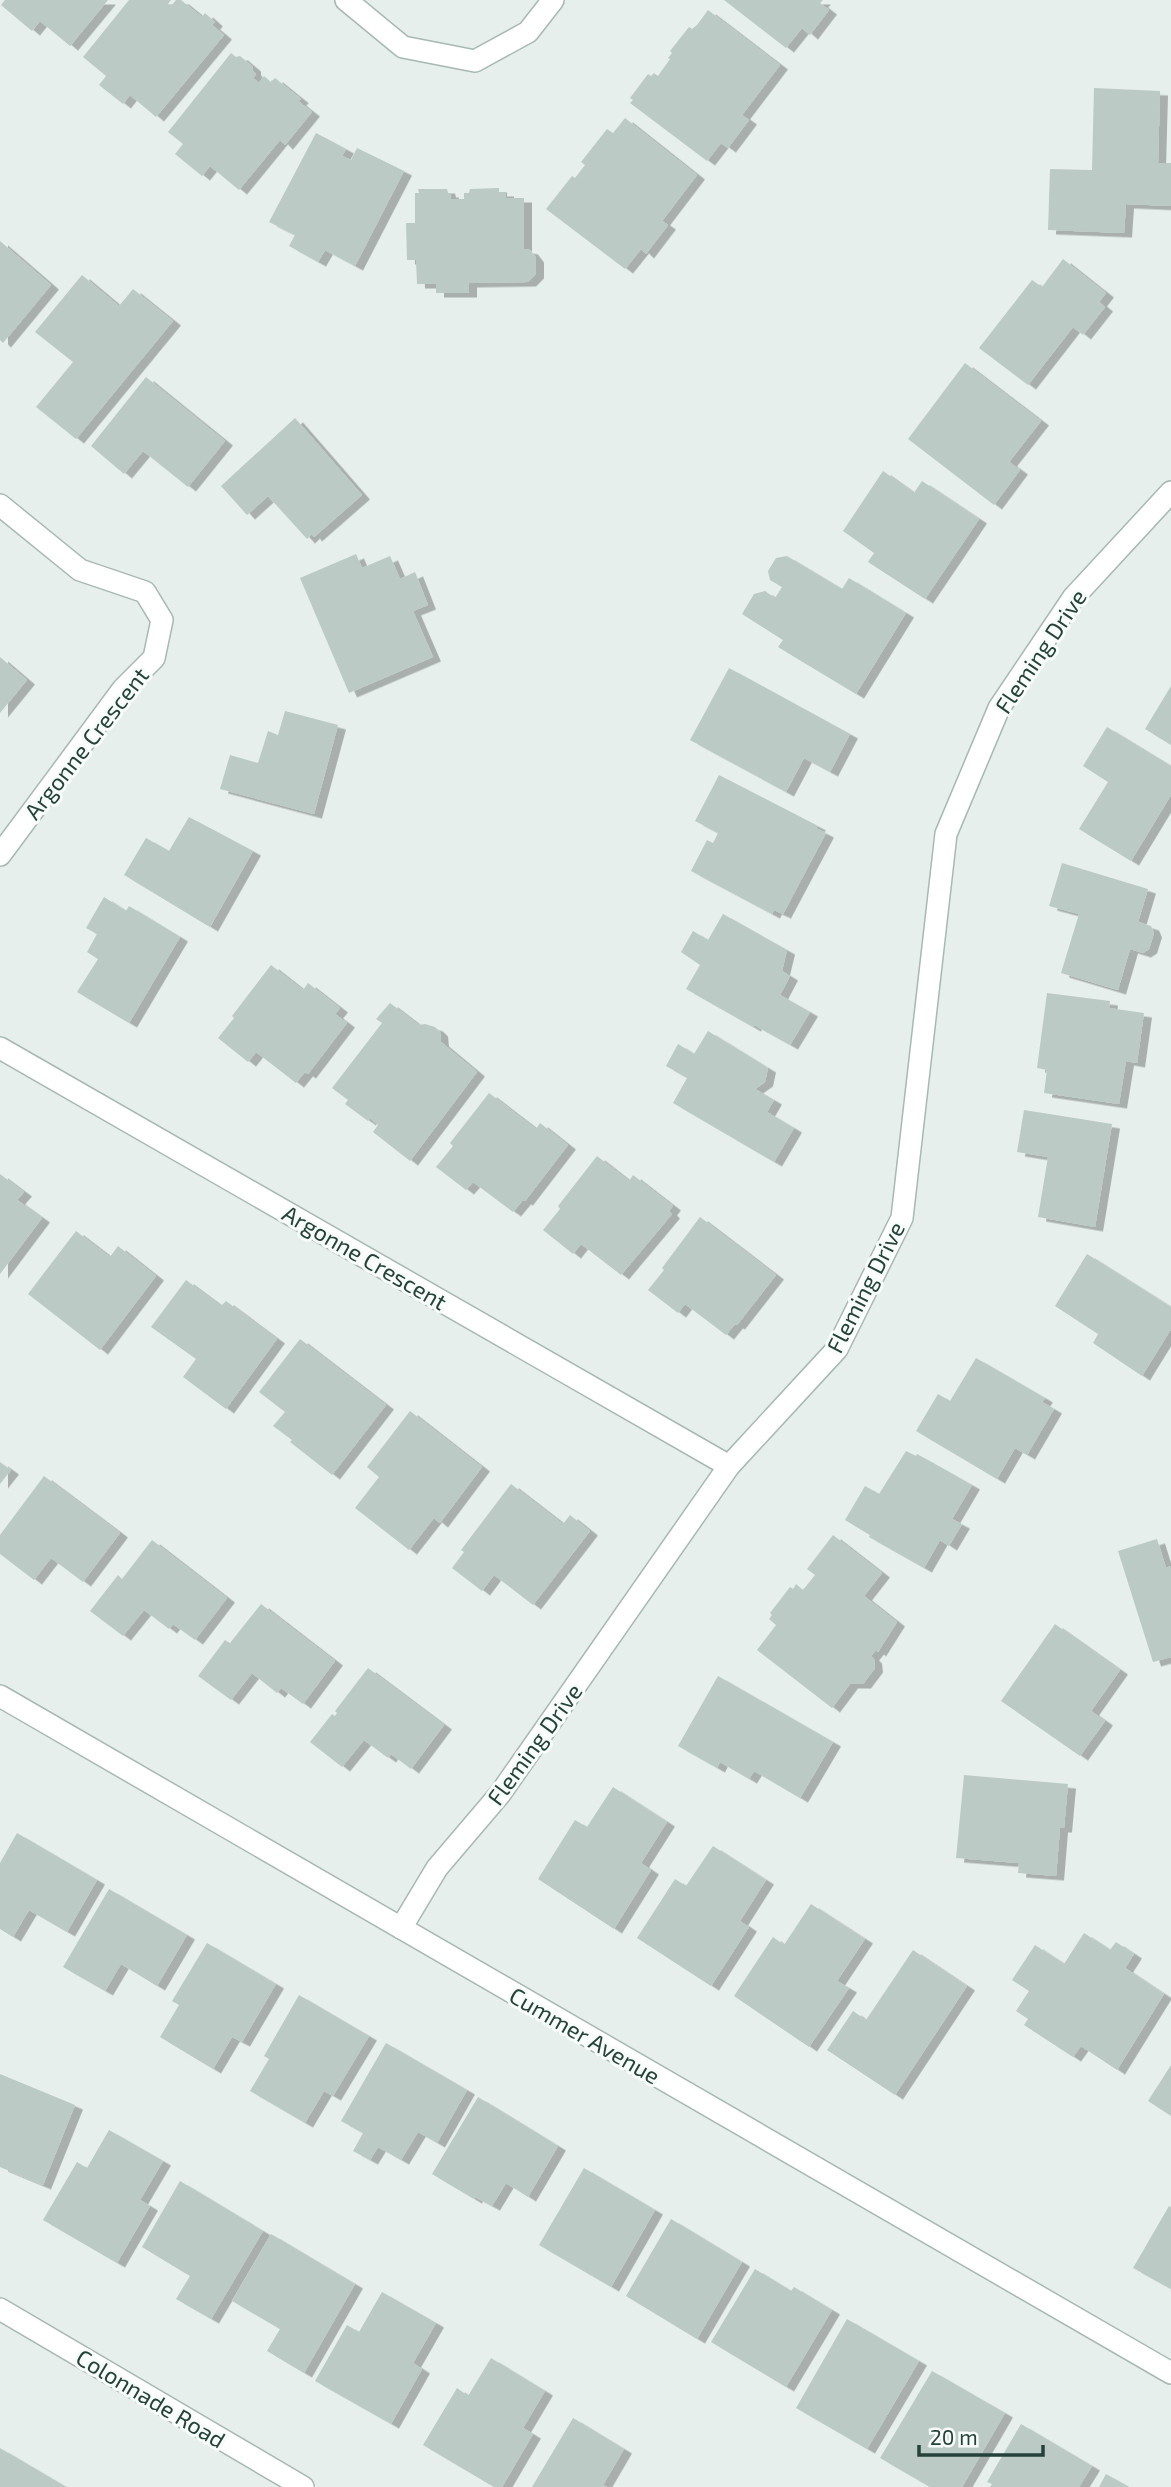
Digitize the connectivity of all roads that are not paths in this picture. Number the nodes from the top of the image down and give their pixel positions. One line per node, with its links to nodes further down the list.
1 (346, 0): 2 (street)
2 (553, 0)
3 (1171, 492): 7 (street, Fleming Drive)
4 (0, 505): 5 (street, Argonne Crescent)
5 (0, 855)
6 (0, 1048): 7 (street, Argonne Crescent)
7 (729, 1466): 9 (street, Fleming Drive)
8 (0, 1696): 9 (street, Cummer Avenue)
9 (401, 1928): 11 (street, Cummer Avenue)
10 (0, 2309): 12 (street, Colonnade Road)
11 (1171, 2373)
12 (303, 2487)

